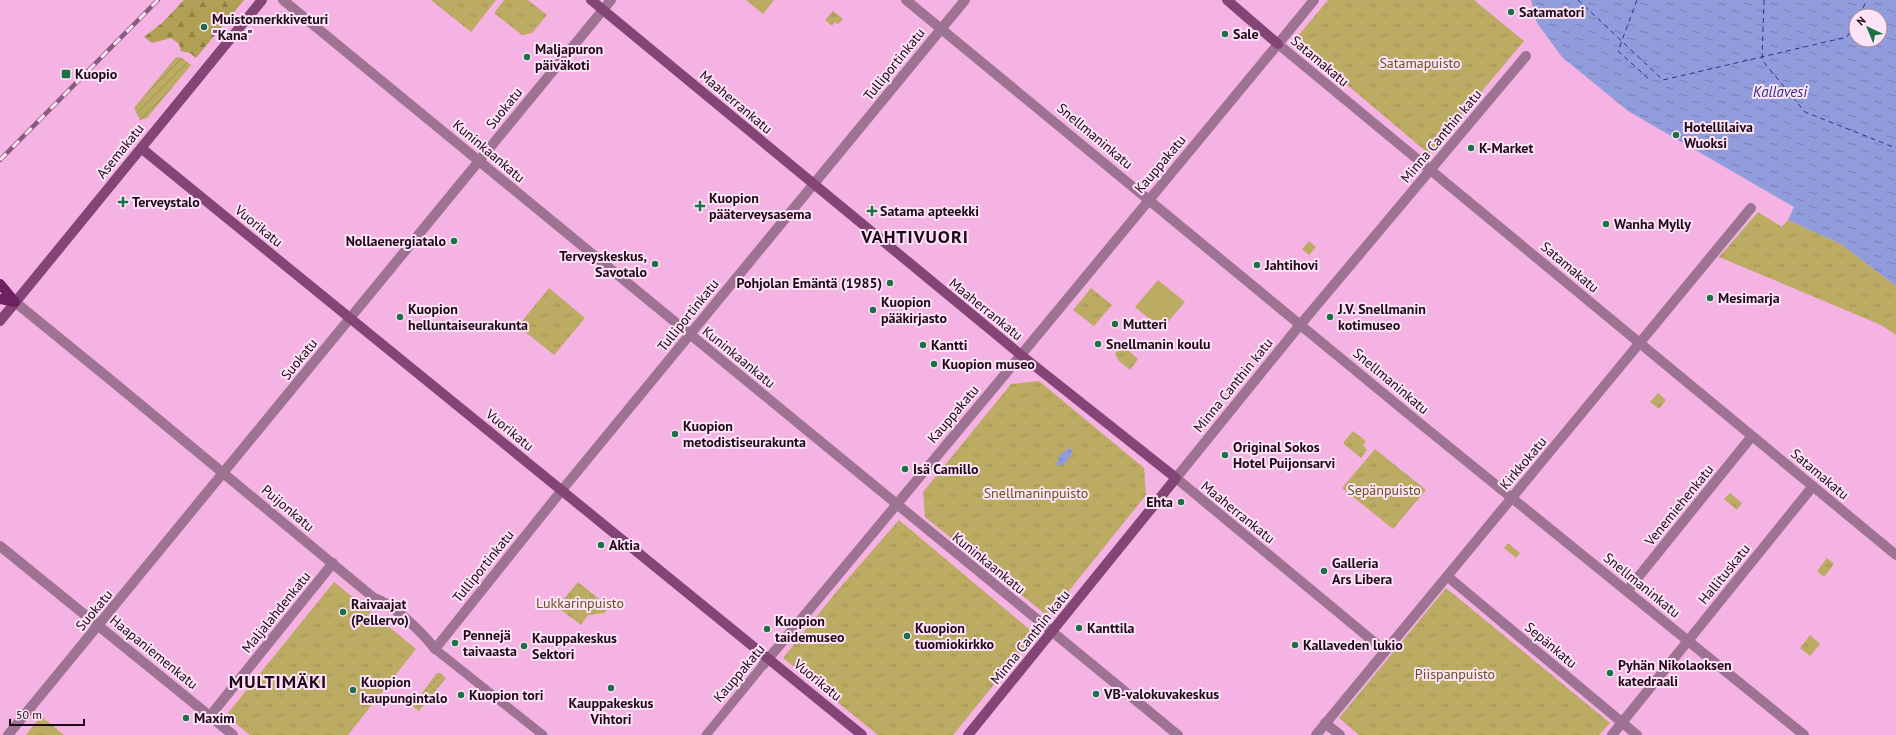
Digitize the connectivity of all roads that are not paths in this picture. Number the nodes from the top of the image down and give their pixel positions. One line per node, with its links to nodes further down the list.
1 (262, 0): 13 (main road, Asemakatu)
2 (283, 0): 14 (street, Kuninkaankatu)
3 (591, 0): 9 (main road, Maaherrankatu)
4 (611, 0): 9 (street, Suokatu)
5 (906, 0): 10 (street, Snellmaninkatu)
6 (965, 0): 10 (street, Tulliportinkatu)
7 (1227, 0): 11 (main road, Satamakatu)
8 (1314, 0): 11 (street, Kauppakatu)
9 (603, 10): 14 (street, Suokatu); 16 (main road, Maaherrankatu)
10 (941, 28): 16 (street, Tulliportinkatu); 17 (street, Snellmaninkatu)
11 (1278, 44): 15 (street, Satamakatu); 17 (street, Kauppakatu)
12 (1526, 56): 15 (street, Minna Canthin katu)
13 (141, 148): 21 (main road, Asemakatu); 22 (main road, Vuorikatu)
14 (479, 161): 22 (street, Suokatu); 25 (street, Kuninkaankatu)
15 (1431, 169): 24 (street, Minna Canthin katu); 26 (street, Satamakatu)
16 (813, 184): 25 (street, Tulliportinkatu); 27 (main road, Maaherrankatu)
17 (1149, 200): 24 (street, Snellmaninkatu); 27 (street, Kauppakatu)
18 (1751, 208): 26 (street, Kirkkokatu)
19 (0, 284): 21 (main road, Puijonkatu)
20 (0, 299): 21 (main road, Puijonkatu)
21 (15, 302): 23 (main road, Asemakatu); 29 (street, Puijonkatu)
22 (350, 318): 29 (street, Suokatu); 32 (main road, Vuorikatu)
23 (0, 320)
24 (1300, 325): 30 (street, Minna Canthin katu); 33 (street, Snellmaninkatu)
25 (690, 334): 32 (street, Tulliportinkatu); 34 (street, Kuninkaankatu)
26 (1640, 342): 28 (street, Satamakatu); 33 (street, Kirkkokatu)
27 (1020, 355): 30 (main road, Maaherrankatu); 34 (street, Kauppakatu)
28 (1752, 436): 31 (street, Satamakatu); 39 (street, Venemiehenkatu)
29 (224, 473): 37 (street, Puijonkatu); 40 (street, Suokatu)
30 (1176, 478): 41 (main road, Minna Canthin katu); 44 (street, Maaherrankatu)
31 (1812, 486): 36 (street, Satamakatu); 42 (street, Hallituskatu)
32 (562, 490): 43 (street, Tulliportinkatu); 45 (main road, Vuorikatu)
33 (1512, 497): 38 (street, Kirkkokatu); 39 (street, Snellmaninkatu)
34 (897, 504): 41 (street, Kuninkaankatu); 45 (street, Kauppakatu)
35 (0, 546): 40 (street, Haapaniemenkatu)
36 (1896, 555)
37 (333, 563): 43 (street, Puijonkatu); 46 (street, Maljalahdenkatu)
38 (1447, 576): 44 (street, Kirkkokatu); 47 (street, Sepänkatu)
39 (1627, 591): 42 (street, Snellmaninkatu)
40 (99, 626): 46 (street, Haapaniemenkatu); 49 (street, Suokatu)
41 (1052, 632): 54 (main road, Minna Canthin katu); 55 (street, Kuninkaankatu)
42 (1688, 641): 47 (street, Hallituskatu); 60 (street, Snellmaninkatu)
43 (435, 648): 51 (street, Puijonkatu)
44 (1385, 651): 48 (street, Kirkkokatu)
45 (766, 662): 52 (street, Kauppakatu); 53 (main road, Vuorikatu)
46 (210, 716): 50 (street, Haapaniemenkatu)
47 (1622, 722): 58 (street, Hallituskatu); 59 (street, Sepänkatu)
48 (1325, 723): 56 (street, Kirkkokatu); 57 (street)
49 (8, 735)
50 (233, 735)
51 (543, 735)
52 (706, 735)
53 (862, 735)
54 (968, 735)
55 (1178, 735)
56 (1316, 735)
57 (1340, 735)
58 (1612, 735)
59 (1637, 735)
60 (1804, 735)

